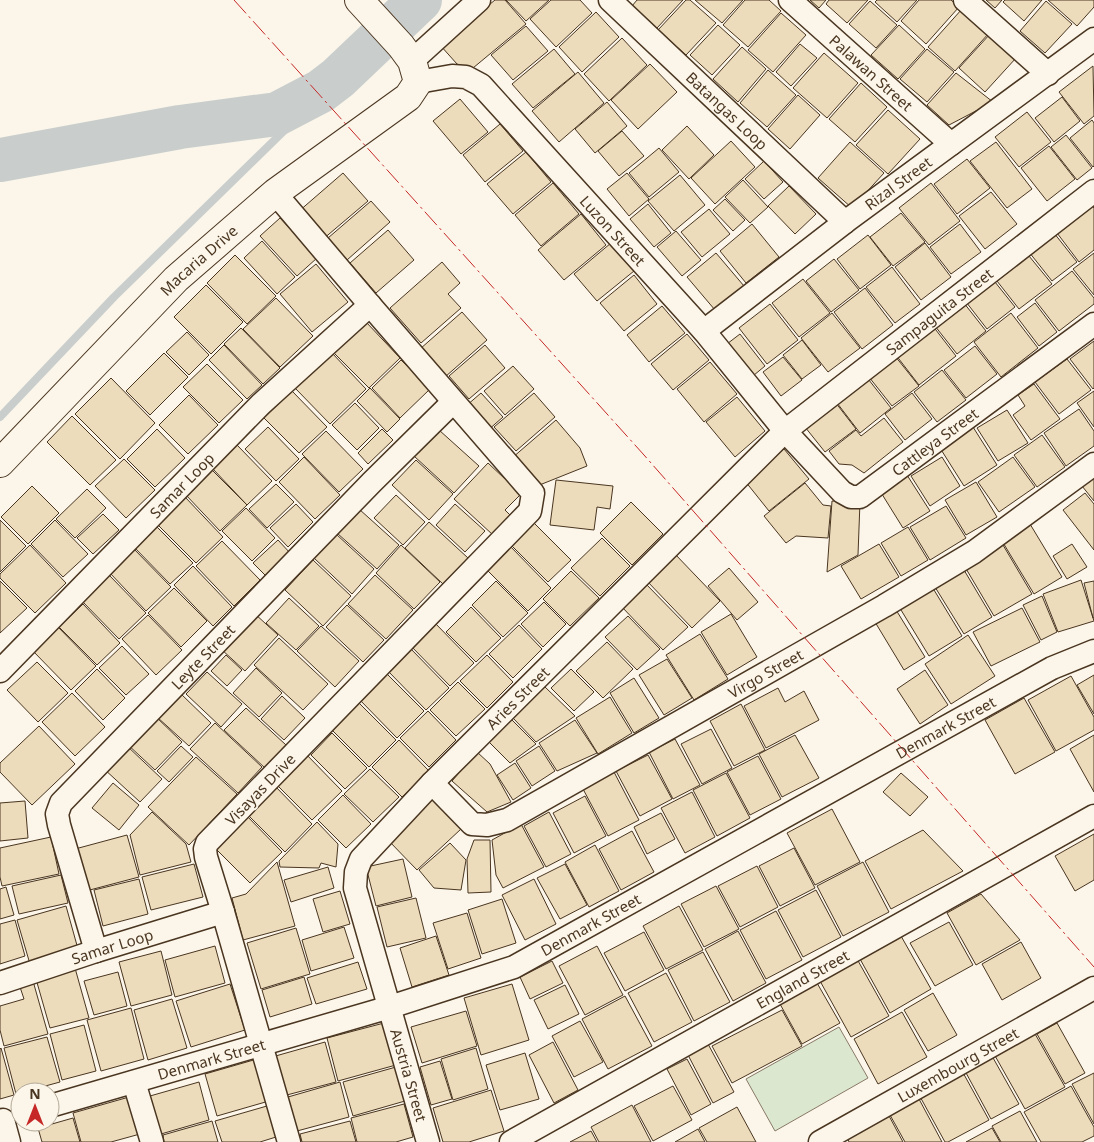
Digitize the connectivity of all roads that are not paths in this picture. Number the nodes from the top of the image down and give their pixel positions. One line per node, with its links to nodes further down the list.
1 (359, 0): 7 (street)
2 (479, 0): 7 (street)
3 (610, 0): 12 (street, Batangas Loop)
4 (790, 0): 9 (street, Palawan Street)
5 (965, 0): 8 (street)
6 (1094, 39): 8 (street, Rizal Street)
7 (410, 63): 11 (street, Macaria Drive); 15 (street, Luzon Street)
8 (1048, 74): 9 (street, Rizal Street)
9 (951, 144): 12 (street, Rizal Street)
10 (1094, 190): 17 (street, Sampaguita Street)
11 (274, 193): 13 (street); 18 (street, Macaria Drive)
12 (845, 222): 15 (street, Rizal Street)
13 (370, 305): 16 (street); 21 (street, Samar Loop)
14 (1094, 324): 17 (street, Cattleya Street)
15 (704, 331): 17 (street, Luzon Street)
16 (453, 402): 24 (street, Visayas Drive); 25 (street, Leyte Street)
17 (785, 432): 22 (street, Aries Street)
18 (0, 463)
19 (1094, 464): 22 (street, Virgo Street)
20 (1094, 651): 28 (street, Denmark Street)
21 (4, 659)
22 (432, 783): 28 (street, Aries Street)
23 (1094, 816): 37 (street, England Street)
24 (223, 912): 25 (street, Samar Loop); 29 (street, Visayas Drive)
25 (96, 951): 26 (street, Samar Loop)
26 (0, 983)
27 (1094, 988): 38 (street, Luxembourg Street)
28 (390, 1007): 29 (street, Denmark Street); 36 (street, Austria Street)
29 (261, 1044): 30 (street, Denmark Street); 35 (street, Visayas Drive)
30 (134, 1082): 31 (street, Denmark Street); 34 (street)
31 (60, 1103)
32 (8, 1118): 33 (street)
33 (9, 1142)
34 (152, 1142)
35 (290, 1142)
36 (428, 1142)
37 (511, 1142)
38 (820, 1142)

